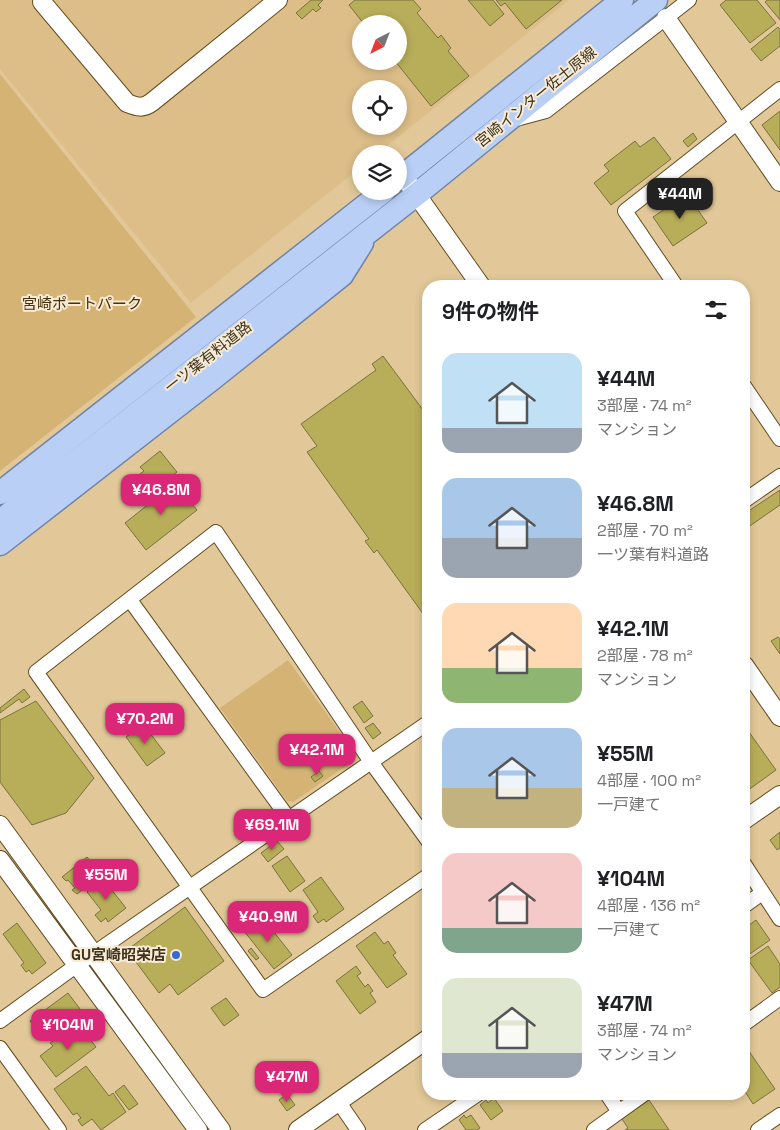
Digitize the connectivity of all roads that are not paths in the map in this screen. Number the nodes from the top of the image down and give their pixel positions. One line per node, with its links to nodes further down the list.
1 (278, 0): 4 (street)
2 (622, 0): 8 (main road, 宮崎インター佐土原線)
3 (689, 0): 5 (street)
4 (42, 2)
5 (661, 9): 7 (street); 11 (main road, 宮崎インター佐土原線)
6 (780, 89): 7 (street)
7 (738, 122): 9 (street); 15 (street)
8 (407, 173)
9 (780, 182)
10 (407, 184): 11 (street)
11 (417, 194): 13 (main road, 一ツ葉有料道路); 14 (street)
12 (373, 200): 19 (main road, 一ツ葉有料道路)
13 (368, 232): 21 (main road, 一ツ葉有料道路); 22 (main road)
14 (477, 280)
15 (672, 280)
16 (750, 395): 17 (street)
17 (780, 439)
18 (780, 476): 20 (street)
19 (0, 493)
20 (750, 497)
21 (0, 521)
22 (0, 544)
23 (130, 600): 27 (street); 30 (street); 36 (street)
24 (750, 674): 25 (street)
25 (780, 717)
26 (422, 727): 27 (street)
27 (371, 762): 30 (street); 32 (street)
28 (780, 795): 29 (street)
29 (750, 816)
30 (288, 820): 36 (street)
31 (0, 825): 40 (street)
32 (422, 832)
33 (0, 860): 41 (street)
34 (750, 872): 37 (street)
35 (422, 880): 36 (street)
36 (190, 887): 40 (street)
37 (762, 893): 38 (street); 39 (street)
38 (750, 902)
39 (780, 919)
40 (93, 954): 41 (street); 55 (street)
41 (76, 965): 44 (street); 54 (street)
42 (780, 998): 43 (street)
43 (750, 1020)
44 (0, 1021)
45 (422, 1043): 50 (street)
46 (0, 1048): 53 (street)
47 (469, 1100): 58 (street)
48 (611, 1100): 51 (street)
49 (636, 1100): 51 (street)
50 (338, 1102): 56 (street); 57 (street)
51 (619, 1112): 59 (street)
52 (780, 1115): 60 (street)
53 (59, 1130)
54 (198, 1130)
55 (221, 1130)
56 (298, 1130)
57 (358, 1130)
58 (426, 1130)
59 (594, 1130)
60 (758, 1130)

